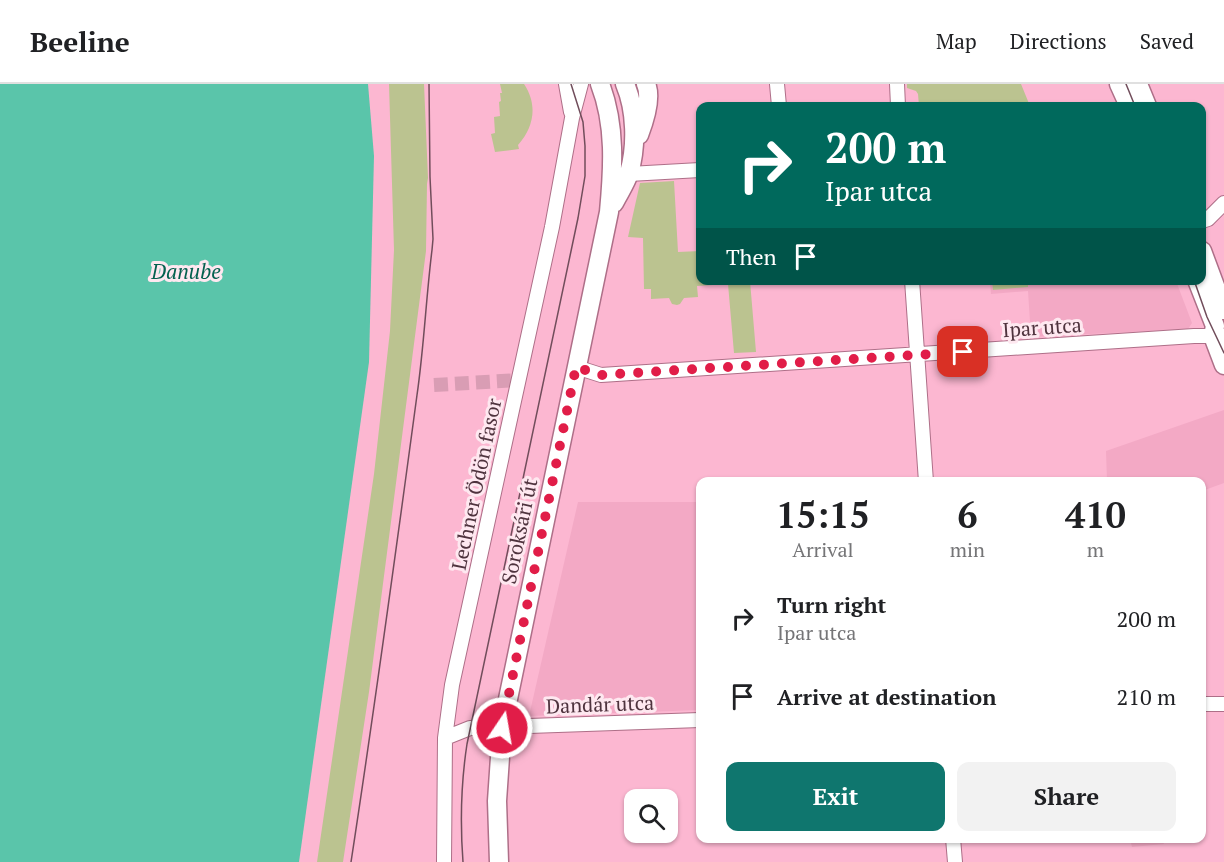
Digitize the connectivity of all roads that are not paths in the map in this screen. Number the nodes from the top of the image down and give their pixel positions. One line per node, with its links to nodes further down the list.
1 (566, 84): 15 (street, Lechner Ödön fasor)
2 (581, 84): 15 (street, Lechner Ödön fasor)
3 (600, 84): 16 (main road)
4 (615, 84): 16 (main road)
5 (625, 84): 17 (main road)
6 (777, 84): 11 (street)
7 (897, 84): 12 (street)
8 (1119, 84): 13 (main road)
9 (1138, 84): 14 (main road)
10 (649, 87): 17 (main road)
11 (779, 102)
12 (898, 102)
13 (1127, 102)
14 (1145, 102)
15 (572, 117): 35 (street, Lechner Ödön fasor)
16 (610, 120): 21 (main road, Soroksári út)
17 (633, 148): 19 (main road, Soroksári út)
18 (696, 170): 19 (street)
19 (629, 174): 21 (main road, Soroksári út)
20 (1224, 203): 22 (street)
21 (609, 212): 29 (main road, Soroksári út)
22 (1206, 220)
23 (1206, 269): 26 (main road)
24 (912, 285): 27 (street)
25 (1199, 285): 26 (main road)
26 (1219, 327): 27 (street, Ipar utca); 28 (main road)
27 (917, 355): 29 (street, Ipar utca); 30 (street)
28 (1224, 365)
29 (576, 367): 34 (main road, Soroksári út)
30 (926, 477)
31 (1206, 704): 32 (street)
32 (1224, 704)
33 (696, 720): 34 (street, Dandár utca)
34 (502, 728): 35 (street, Dandár utca); 38 (main road, Soroksári út)
35 (445, 738): 37 (street, Lechner Ödön fasor)
36 (953, 843): 39 (street)
37 (444, 862)
38 (500, 862)
39 (955, 862)

